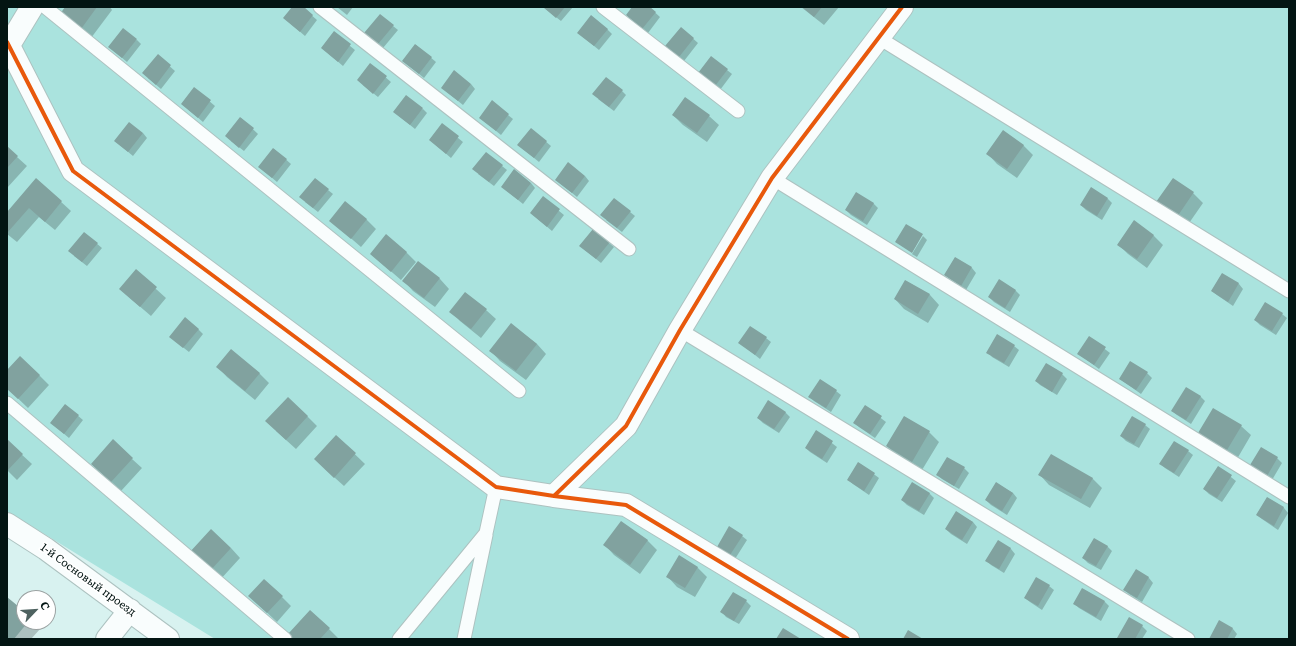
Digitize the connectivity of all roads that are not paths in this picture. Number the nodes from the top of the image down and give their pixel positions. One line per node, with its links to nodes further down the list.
1 (32, 7): 7 (street)
2 (45, 7): 13 (lane)
3 (320, 7): 10 (lane)
4 (603, 7): 8 (lane)
5 (902, 7): 6 (street)
6 (879, 38): 9 (street); 11 (lane)
7 (8, 44): 15 (street)
8 (738, 111)
9 (772, 178): 12 (street); 17 (lane)
10 (629, 249)
11 (1289, 291)
12 (680, 330): 16 (street); 27 (lane)
13 (520, 391)
14 (7, 403): 23 (lane)
15 (496, 488): 16 (street); 19 (lane)
16 (554, 496): 26 (street)
17 (1289, 497)
18 (7, 524): 20 (street, 1-й Сосновый проезд)
19 (486, 533): 24 (lane); 25 (lane)
20 (130, 610): 21 (street); 22 (street, 1-й Сосновый проезд)
21 (107, 639)
22 (168, 639)
23 (286, 639)
24 (399, 639)
25 (464, 639)
26 (848, 639)
27 (1188, 639)

